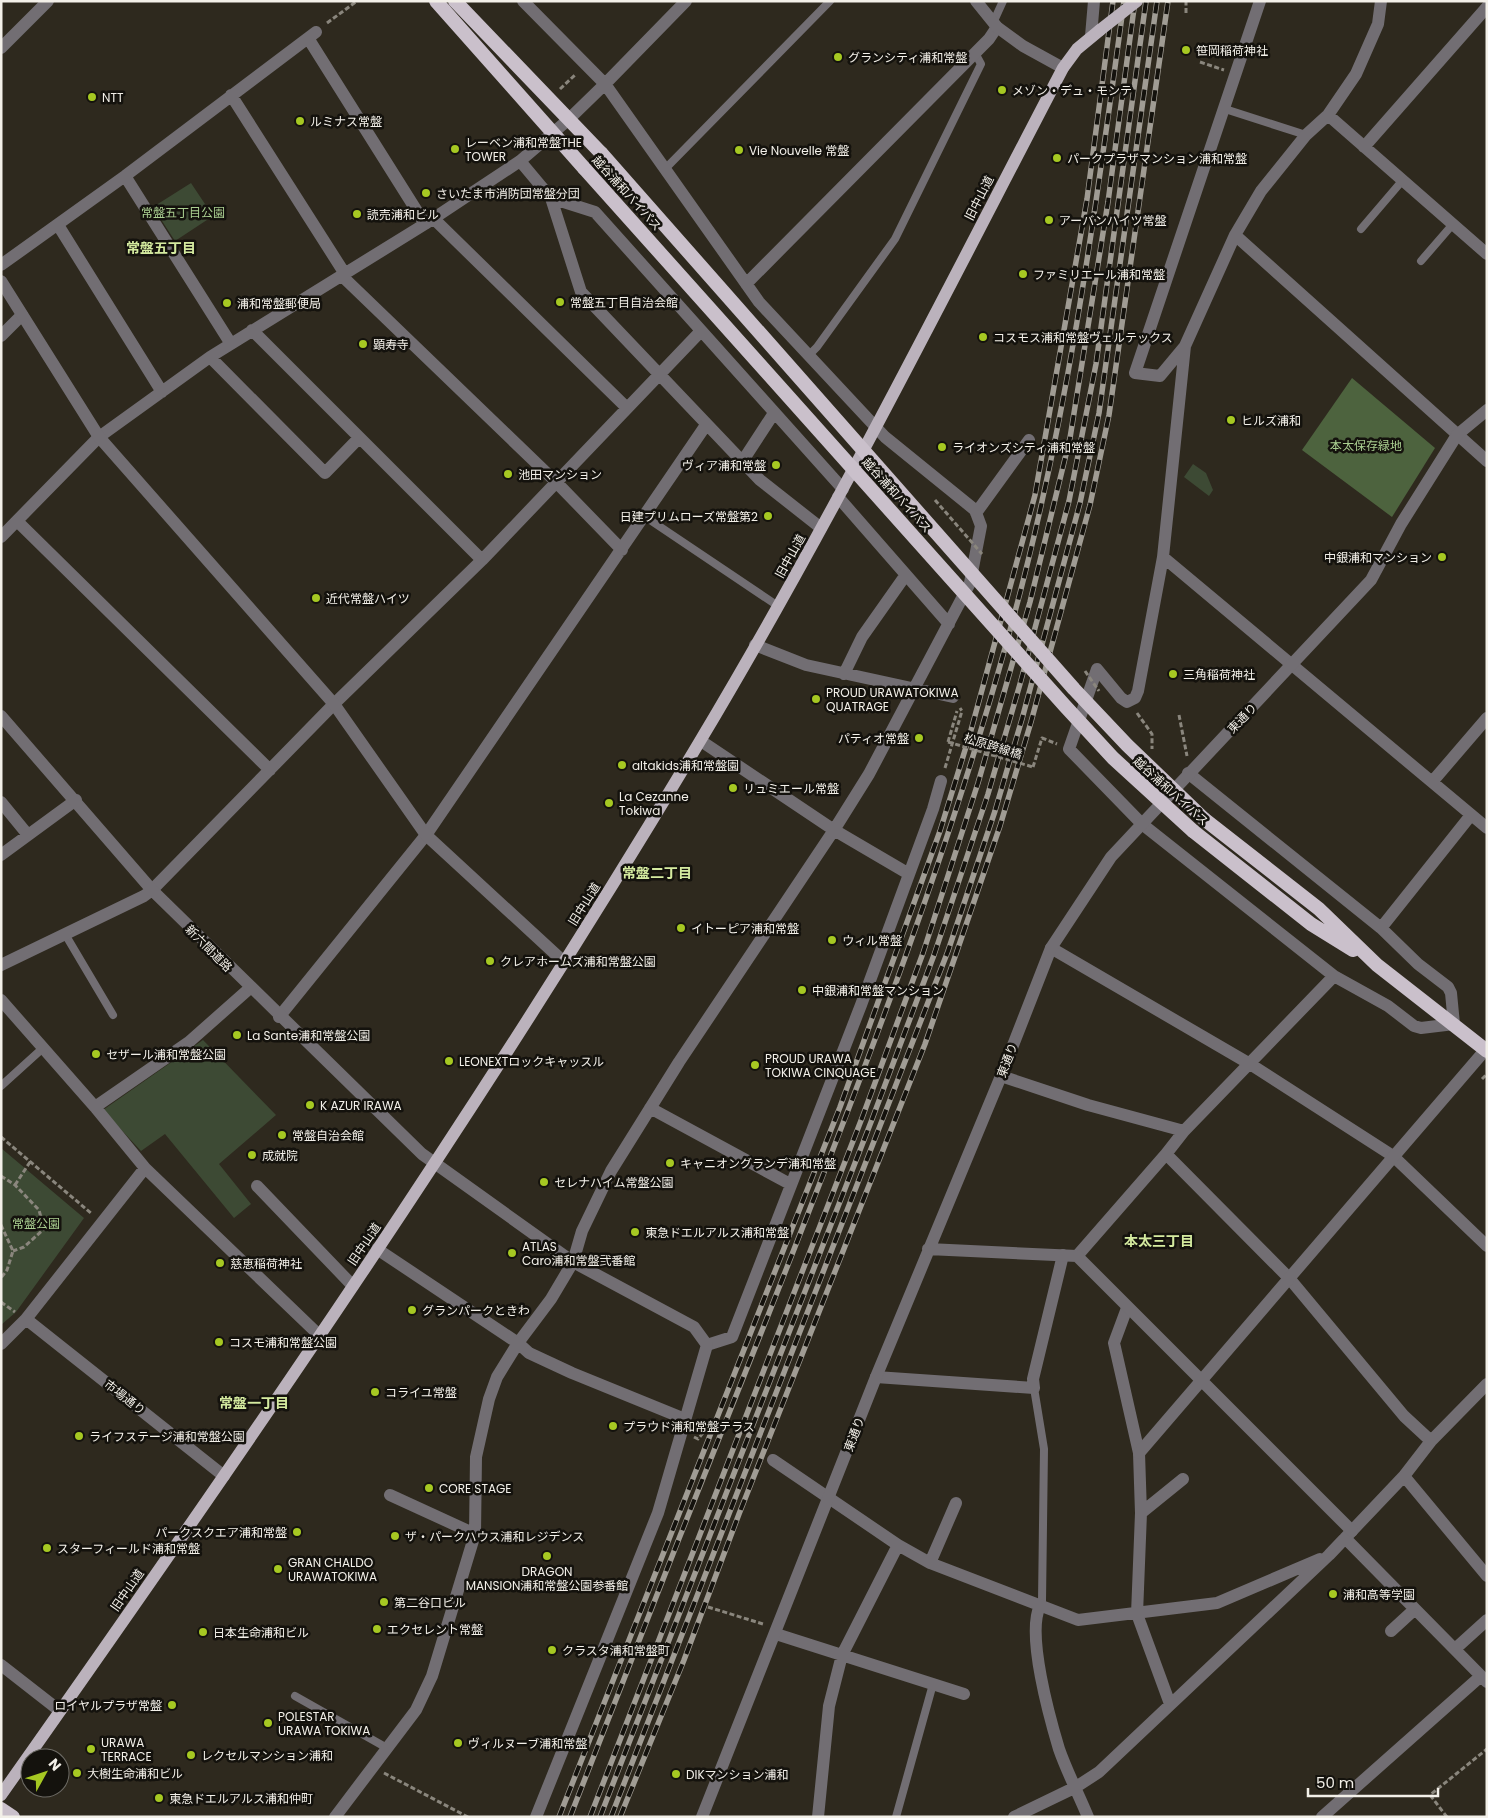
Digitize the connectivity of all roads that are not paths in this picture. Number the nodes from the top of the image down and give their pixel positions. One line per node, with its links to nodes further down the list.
1 (48, 1): 16 (street)
2 (436, 1): 24 (highway, 越谷浦和バイパス)
3 (455, 1): 23 (highway, 越谷浦和バイパス)
4 (523, 1): 19 (street)
5 (686, 1): 19 (street)
6 (830, 1): 28 (lane)
7 (976, 1): 14 (street)
8 (1003, 1): 14 (lane)
9 (1094, 1): 15 (street)
10 (1137, 1): 15 (main road, 旧中山道, bridge)
11 (1260, 1): 21 (street)
12 (1382, 1): 22 (street)
13 (1487, 7): 26 (street)
14 (995, 25): 17 (street); 18 (street)
15 (1095, 33): 18 (main road, 旧中山道)
16 (1, 48)
17 (975, 53): 42 (street); 49 (lane)
18 (1063, 68): 57 (main road, 旧中山道)
19 (605, 84): 23 (street); 28 (street)
20 (231, 95): 29 (street); 32 (street); 40 (street)
21 (1225, 109): 25 (lane); 48 (street)
22 (1328, 116): 25 (street); 26 (street)
23 (568, 120): 24 (street); 106 (highway, 越谷浦和バイパス, bridge)
24 (552, 134): 27 (street); 106 (highway, 越谷浦和バイパス, bridge)
25 (1306, 135): 36 (street)
26 (1364, 147): 30 (street)
27 (520, 162): 31 (street); 32 (street)
28 (665, 169): 42 (street)
29 (124, 176): 34 (street); 47 (street)
30 (1402, 181): 33 (street); 35 (lane)
31 (551, 198): 45 (street); 51 (street)
32 (429, 222): 40 (street); 53 (street)
33 (1453, 224): 37 (street); 38 (lane)
34 (58, 225): 39 (street); 52 (street)
35 (1361, 229)
36 (1235, 235): 48 (street); 58 (street)
37 (1487, 254)
38 (1421, 260)
39 (1, 265)
40 (343, 275): 44 (street); 64 (street)
41 (1, 281): 43 (street)
42 (746, 284): 49 (street)
43 (22, 315): 46 (street); 59 (street)
44 (252, 330): 47 (street); 60 (street)
45 (701, 331): 51 (street); 55 (street)
46 (1, 336)
47 (231, 344): 50 (street)
48 (1185, 346): 72 (street)
49 (808, 356): 57 (street)
50 (210, 357): 52 (street); 60 (street)
51 (659, 375): 53 (street); 56 (street)
52 (162, 392): 59 (street)
53 (627, 408): 64 (street)
54 (1487, 410): 58 (street, 東通り)
55 (774, 413): 63 (street); 65 (street)
56 (706, 425): 63 (street); 71 (street)
57 (876, 428): 65 (main road, 旧中山道); 66 (street)
58 (1458, 436): 62 (street); 78 (street, 東通り)
59 (99, 437): 68 (street); 82 (street)
60 (359, 438): 73 (street)
61 (1029, 440): 66 (street)
62 (1487, 461)
63 (742, 462): 69 (street)
64 (557, 483): 71 (street); 73 (street)
65 (841, 493): 69 (main road, 旧中山道); 74 (street)
66 (976, 513): 76 (street)
67 (650, 520): 75 (lane)
68 (17, 521): 70 (street); 86 (street)
69 (821, 528): 75 (main road, 旧中山道)
70 (1, 537)
71 (622, 550): 97 (street)
72 (1162, 557): 78 (street); 93 (street)
73 (482, 560): 82 (street)
74 (905, 576): 76 (street); 79 (street)
75 (778, 606): 77 (main road, 旧中山道)
76 (948, 624): 80 (street)
77 (755, 645): 79 (street); 85 (main road, 旧中山道)
78 (1293, 665): 87 (street, 東通り); 89 (street)
79 (844, 674): 80 (street)
80 (913, 688): 81 (street); 95 (street)
81 (953, 697)
82 (334, 704): 86 (street); 97 (street)
83 (1, 716): 90 (street, 新六間道路)
84 (1487, 718): 89 (street)
85 (700, 741): 95 (street); 104 (main road, 旧中山道)
86 (270, 770): 100 (street)
87 (1190, 771): 93 (street, 東通り); 101 (street)
88 (941, 781): 99 (street)
89 (1432, 782): 92 (street)
90 (76, 800): 96 (street); 100 (street, 新六間道路)
91 (1, 802): 96 (street)
92 (1472, 815): 94 (street); 101 (street)
93 (1142, 824): 103 (street, 東通り); 107 (street)
94 (1487, 828)
95 (834, 830): 99 (street); 119 (street)
96 (28, 835): 98 (street)
97 (426, 835): 104 (street); 111 (street)
98 (1, 855)
99 (909, 874): 125 (street)
100 (152, 890): 102 (street); 108 (street, 新六間道路)
101 (1381, 928): 112 (street)
102 (65, 934): 105 (street); 110 (lane)
103 (1051, 948): 115 (street); 116 (street, 東通り)
104 (564, 962): 123 (main road, 旧中山道)
105 (1, 965)
106 (1376, 965): 112 (highway, 越谷浦和バイパス)
107 (1334, 976): 112 (street); 115 (street)
108 (250, 988): 111 (street, 新六間道路); 118 (street)
109 (1, 1000): 113 (street)
110 (113, 1015)
111 (279, 1016): 123 (street, 新六間道路)
112 (1454, 1024): 114 (highway, 越谷浦和バイパス)
113 (43, 1048): 117 (lane); 118 (street)
114 (1486, 1050): 122 (street)
115 (1250, 1064): 120 (street); 122 (street)
116 (1001, 1076): 120 (street); 129 (street, 東通り)
117 (1, 1086)
118 (95, 1107): 124 (street)
119 (650, 1108): 125 (street); 132 (street)
120 (1184, 1131): 121 (street)
121 (1166, 1154): 131 (street); 133 (street)
122 (1393, 1156): 127 (street); 133 (street)
123 (433, 1164): 128 (main road, 旧中山道); 132 (street, 新六間道路)
124 (145, 1168): 136 (street); 137 (street)
125 (790, 1184): 140 (street)
126 (257, 1186): 134 (street)
127 (1487, 1246)
128 (377, 1249): 134 (main road, 旧中山道); 138 (street)
129 (928, 1249): 130 (street); 141 (street, 東通り)
130 (1063, 1255): 131 (street); 144 (street)
131 (1077, 1256): 135 (street)
132 (573, 1262): 138 (street); 140 (street, 新六間道路)
133 (1289, 1278): 142 (street); 146 (street)
134 (352, 1286): 137 (main road, 旧中山道)
135 (1127, 1308): 142 (street); 147 (street)
136 (26, 1319): 139 (street); 149 (street, 市場通り)
137 (319, 1335): 149 (main road, 旧中山道)
138 (518, 1343): 145 (street); 156 (street)
139 (1, 1344)
140 (707, 1345): 145 (street)
141 (876, 1377): 144 (street); 153 (street, 東通り)
142 (1202, 1380): 147 (street); 157 (street)
143 (1487, 1384): 146 (street)
144 (1034, 1388): 162 (lane)
145 (686, 1419): 183 (street)
146 (1431, 1441): 150 (street)
147 (1139, 1453): 155 (street)
148 (773, 1460): 153 (street)
149 (224, 1476): 176 (main road, 旧中山道)
150 (1404, 1476): 157 (street); 161 (street)
151 (1183, 1479): 155 (street)
152 (390, 1496): 156 (street)
153 (829, 1498): 158 (street); 166 (street, 東通り)
154 (956, 1503): 160 (street)
155 (1141, 1512): 164 (street)
156 (476, 1534): 177 (street)
157 (1349, 1535): 159 (street); 163 (street)
158 (898, 1544): 160 (street); 169 (street)
159 (1329, 1555): 164 (street); 175 (street)
160 (930, 1563): 162 (street)
161 (1487, 1576)
162 (1040, 1606): 164 (street); 178 (street)
163 (1415, 1609): 167 (street); 168 (street)
164 (1137, 1614): 175 (street)
165 (1487, 1620): 168 (street)
166 (777, 1631): 169 (street); 184 (street, 東通り)
167 (1391, 1631)
168 (1455, 1648): 171 (street)
169 (842, 1655): 172 (street); 185 (street)
170 (1, 1665): 176 (street)
171 (1484, 1679): 189 (street)
172 (933, 1684): 173 (street); 186 (lane)
173 (964, 1694)
174 (296, 1696): 177 (lane)
175 (1170, 1704): 178 (street)
176 (60, 1711): 179 (main road, 旧中山道)
177 (387, 1748): 182 (street)
178 (1076, 1787): 187 (street); 188 (street)
179 (1, 1795)
180 (1, 1809): 181 (highway)
181 (13, 1817)
182 (335, 1817)
183 (536, 1817)
184 (702, 1817)
185 (818, 1817)
186 (896, 1817)
187 (1014, 1817)
188 (1088, 1817)
189 (1322, 1817)

